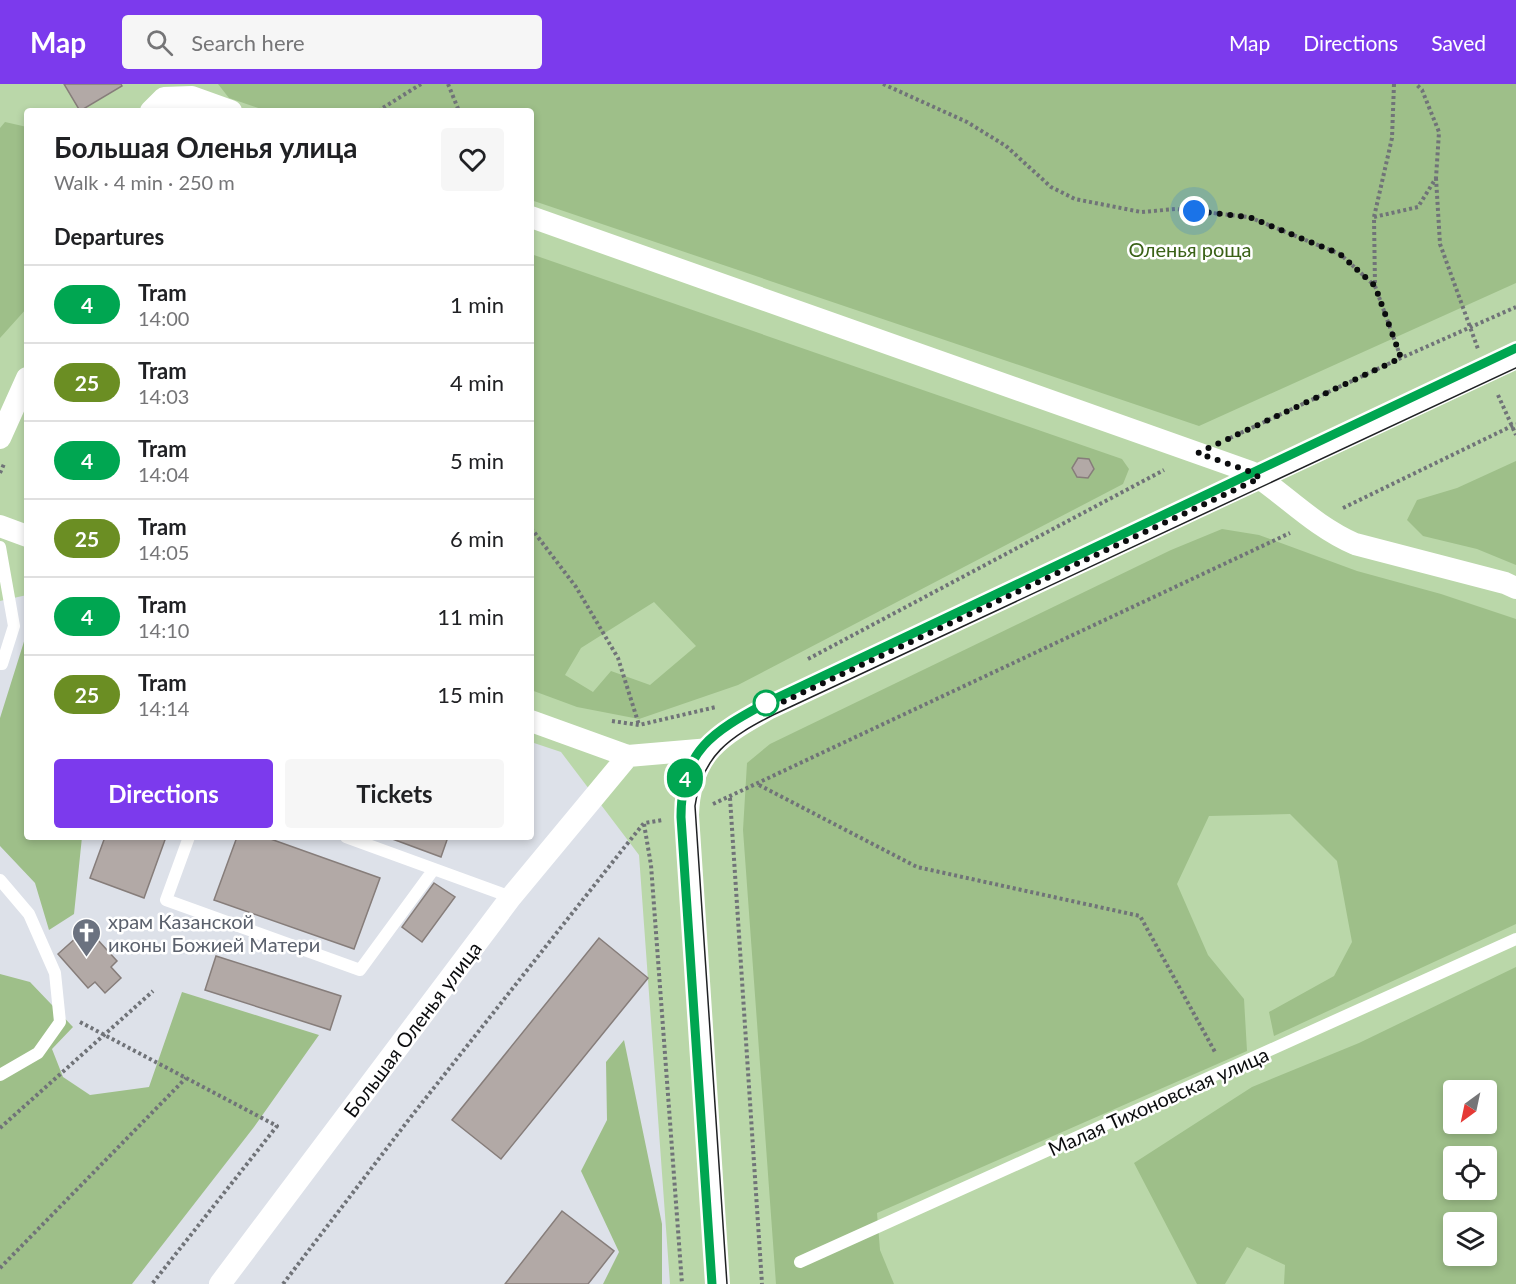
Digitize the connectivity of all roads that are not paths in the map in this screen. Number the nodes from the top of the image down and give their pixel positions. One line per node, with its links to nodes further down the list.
1 (154, 108): 2 (street)
2 (223, 108)
3 (534, 218): 7 (street)
4 (1516, 358): 7 (street)
5 (24, 385): 6 (street)
6 (0, 438)
7 (1260, 478): 11 (street); 14 (street)
8 (0, 526): 9 (street)
9 (24, 535)
10 (0, 547): 12 (lane)
11 (1516, 588)
12 (1, 666)
13 (534, 722): 15 (street)
14 (710, 749): 15 (street); 25 (street)
15 (628, 756): 20 (street, Большая Оленья улица)
16 (188, 840): 18 (lane)
17 (354, 840): 18 (lane)
18 (434, 869): 20 (lane)
19 (0, 880): 22 (lane)
20 (511, 897): 24 (street, Большая Оленья улица)
21 (1516, 939): 23 (lane, Малая Тихоновская улица)
22 (0, 1075)
23 (800, 1262)
24 (220, 1284)
25 (719, 1284)

